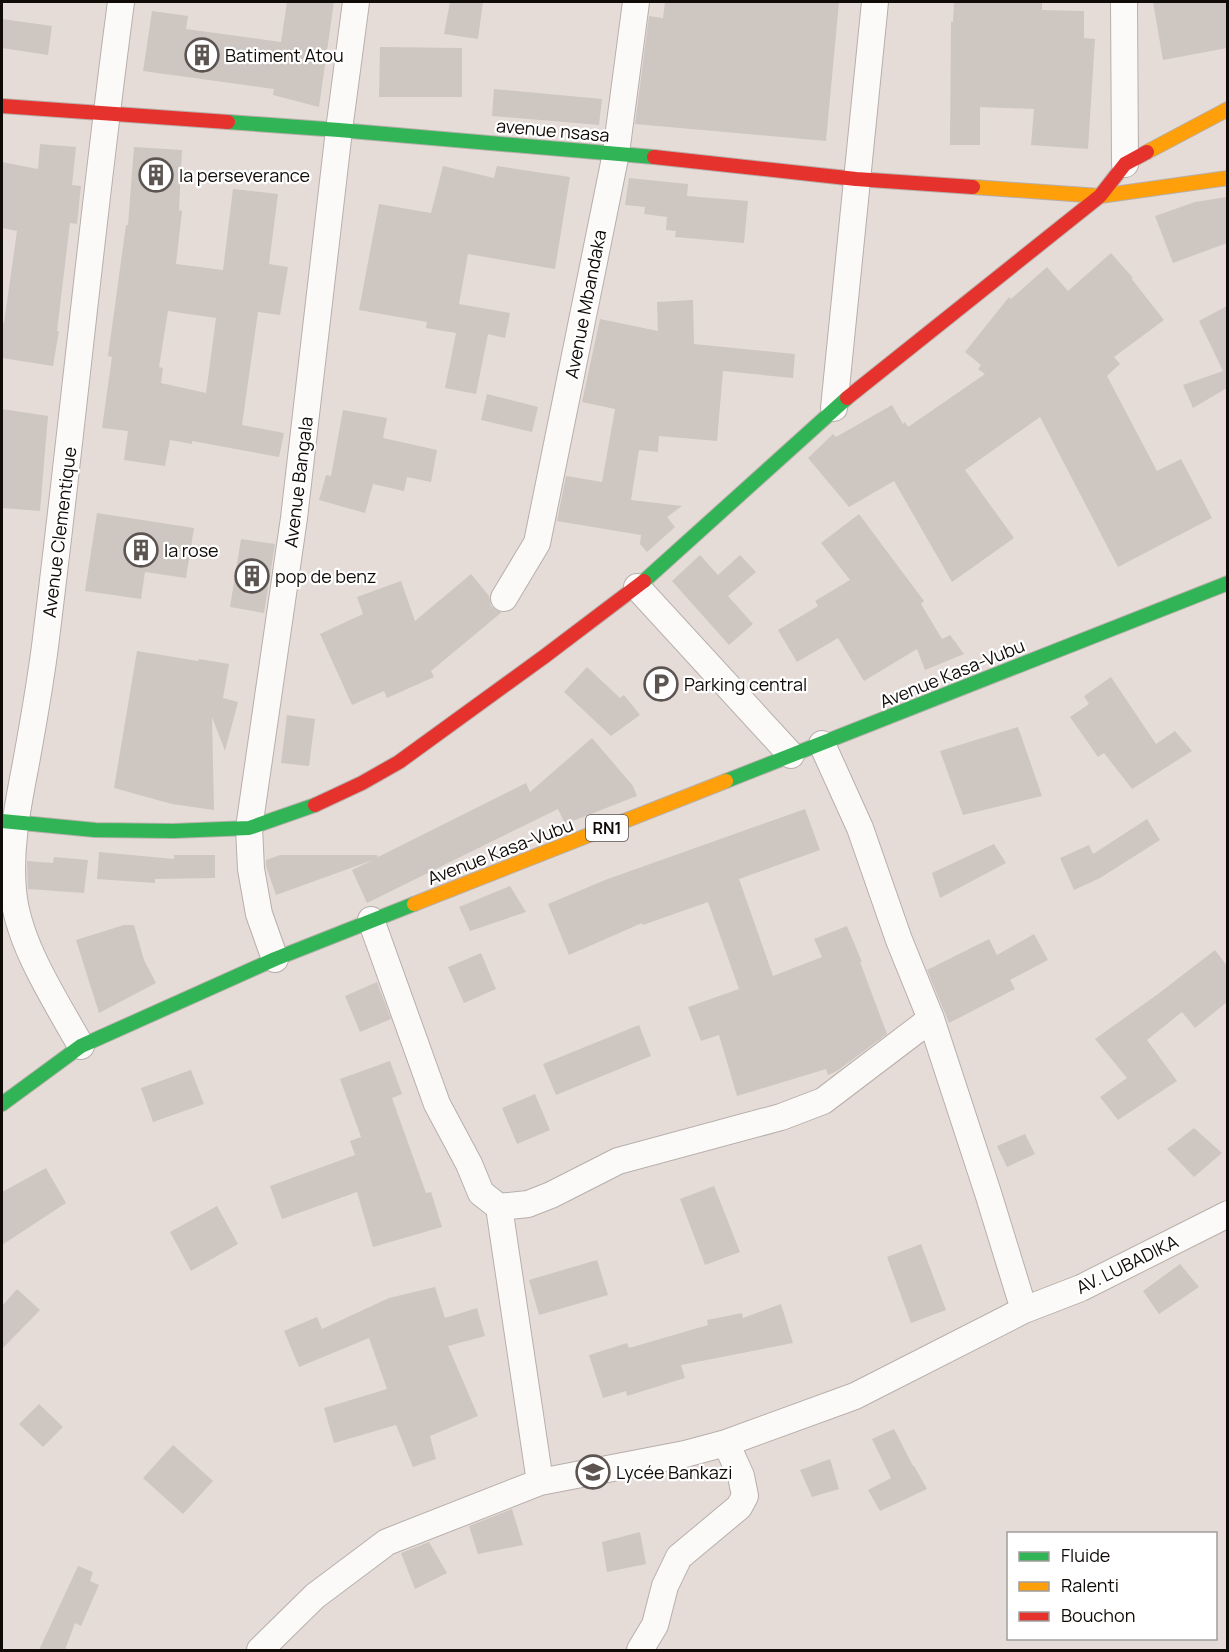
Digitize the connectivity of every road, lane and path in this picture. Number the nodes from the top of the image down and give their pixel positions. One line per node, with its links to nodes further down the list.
1 (121, 2): 8 (street, Avenue Clementique)
2 (356, 2): 9 (street, Avenue Bangala)
3 (636, 2): 10 (street, Avenue Mbandaka)
4 (875, 2): 13 (street)
5 (1124, 2): 11 (street)
6 (2, 106): 8 (main road, avenue nsasa)
7 (1227, 109): 11 (main road)
8 (106, 114): 9 (main road, avenue nsasa); 21 (street, Avenue Clementique)
9 (339, 130): 10 (main road, avenue nsasa); 22 (street, Avenue Bangala)
10 (616, 153): 13 (main road, avenue nsasa); 18 (street, Avenue Mbandaka)
11 (1125, 164): 14 (main road)
12 (1227, 178): 14 (main road, avenue nsasa)
13 (856, 179): 14 (main road, avenue nsasa); 15 (street)
14 (1100, 196): 15 (main road)
15 (834, 408): 17 (main road)
16 (1227, 583): 19 (main road, Avenue Kasa-Vubu / RN1)
17 (637, 587): 20 (street); 22 (main road)
18 (504, 598)
19 (822, 744): 20 (main road, Avenue Kasa-Vubu / RN1); 25 (street)
20 (790, 755): 23 (main road, Avenue Kasa-Vubu / RN1)
21 (8, 821): 22 (main road); 26 (street, Avenue Clementique)
22 (249, 828): 24 (street, Avenue Bangala)
23 (371, 920): 24 (main road, Avenue Kasa-Vubu / RN1); 28 (street)
24 (275, 959): 26 (main road, Avenue Kasa-Vubu / RN1)
25 (931, 1018): 28 (street); 30 (street)
26 (81, 1046): 27 (main road, Avenue Kasa-Vubu / RN1)
27 (2, 1104)
28 (499, 1207): 32 (street)
29 (1227, 1214): 30 (street, AV. LUBADIKA)
30 (1024, 1310): 31 (street, AV. LUBADIKA)
31 (726, 1443): 32 (street, AV. LUBADIKA); 34 (street)
32 (540, 1482): 33 (street, AV. LUBADIKA)
33 (260, 1650)
34 (640, 1650)

